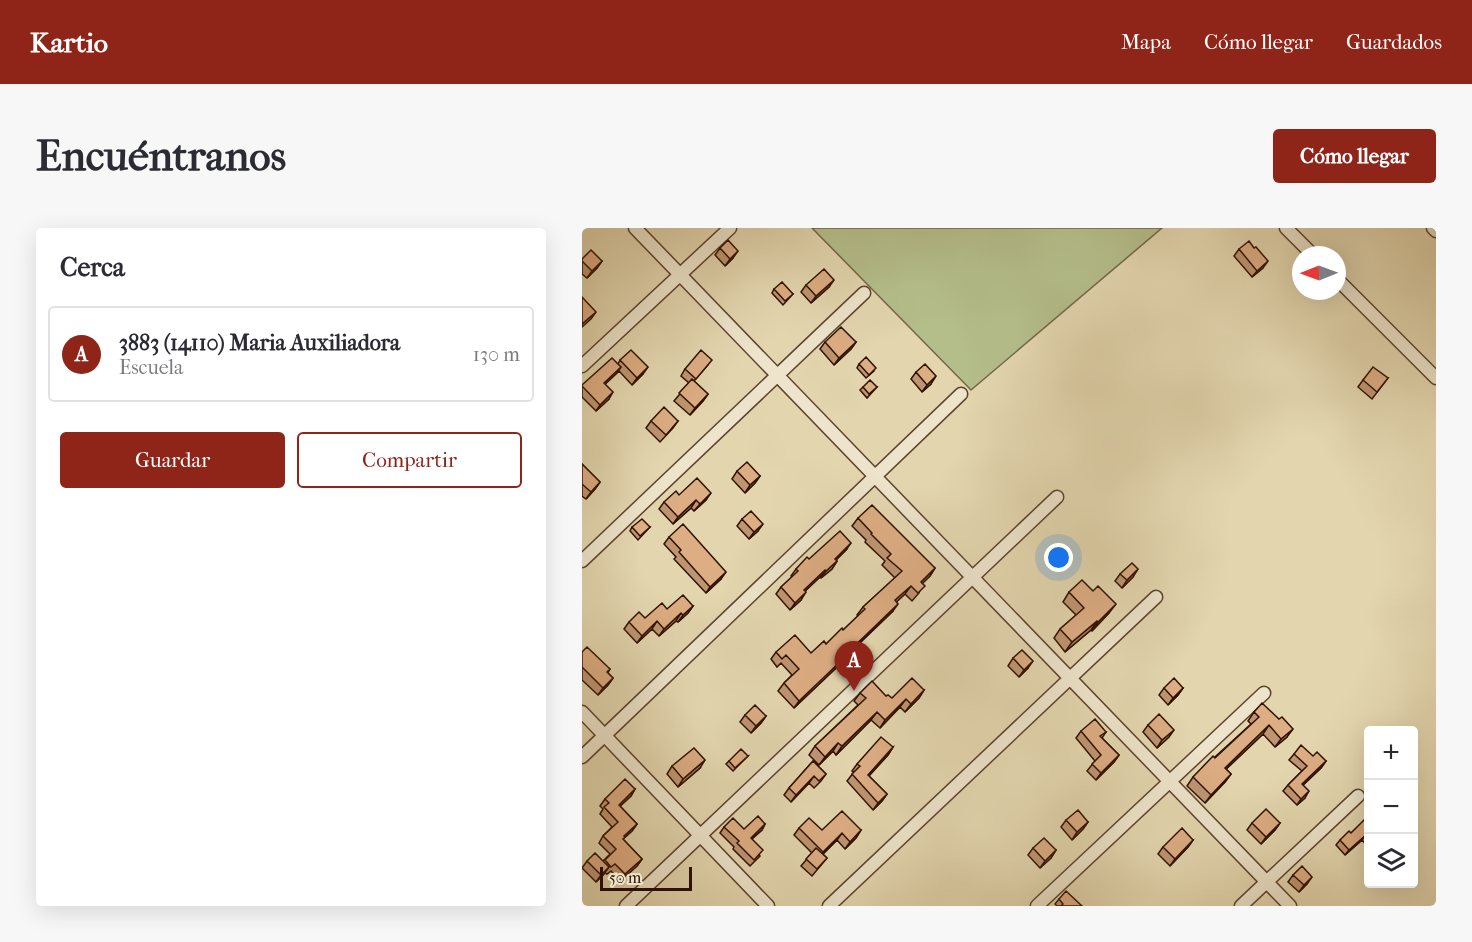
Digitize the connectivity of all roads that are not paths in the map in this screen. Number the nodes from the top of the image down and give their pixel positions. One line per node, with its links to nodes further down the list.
1 (635, 228): 5 (street)
2 (730, 228): 5 (street)
3 (1286, 228): 4 (street)
4 (1304, 246)
5 (680, 274): 8 (street); 9 (street)
6 (1346, 288): 10 (street)
7 (864, 292): 9 (street)
8 (582, 366)
9 (777, 375): 12 (street); 14 (street)
10 (1436, 378)
11 (961, 394): 12 (street)
12 (875, 476): 15 (street); 20 (street)
13 (1057, 497): 15 (street)
14 (582, 561)
15 (973, 577): 17 (street); 24 (street)
16 (1156, 597): 17 (street)
17 (1070, 678): 22 (street); 28 (street)
18 (1264, 693): 22 (street)
19 (582, 712): 20 (street)
20 (605, 735): 21 (street); 24 (street)
21 (582, 757)
22 (1170, 781): 25 (street); 29 (street)
23 (1358, 796): 25 (street)
24 (700, 836): 26 (street); 27 (street)
25 (1267, 882): 30 (street); 31 (street)
26 (626, 906)
27 (768, 906)
28 (829, 906)
29 (1037, 906)
30 (1241, 906)
31 (1290, 906)

